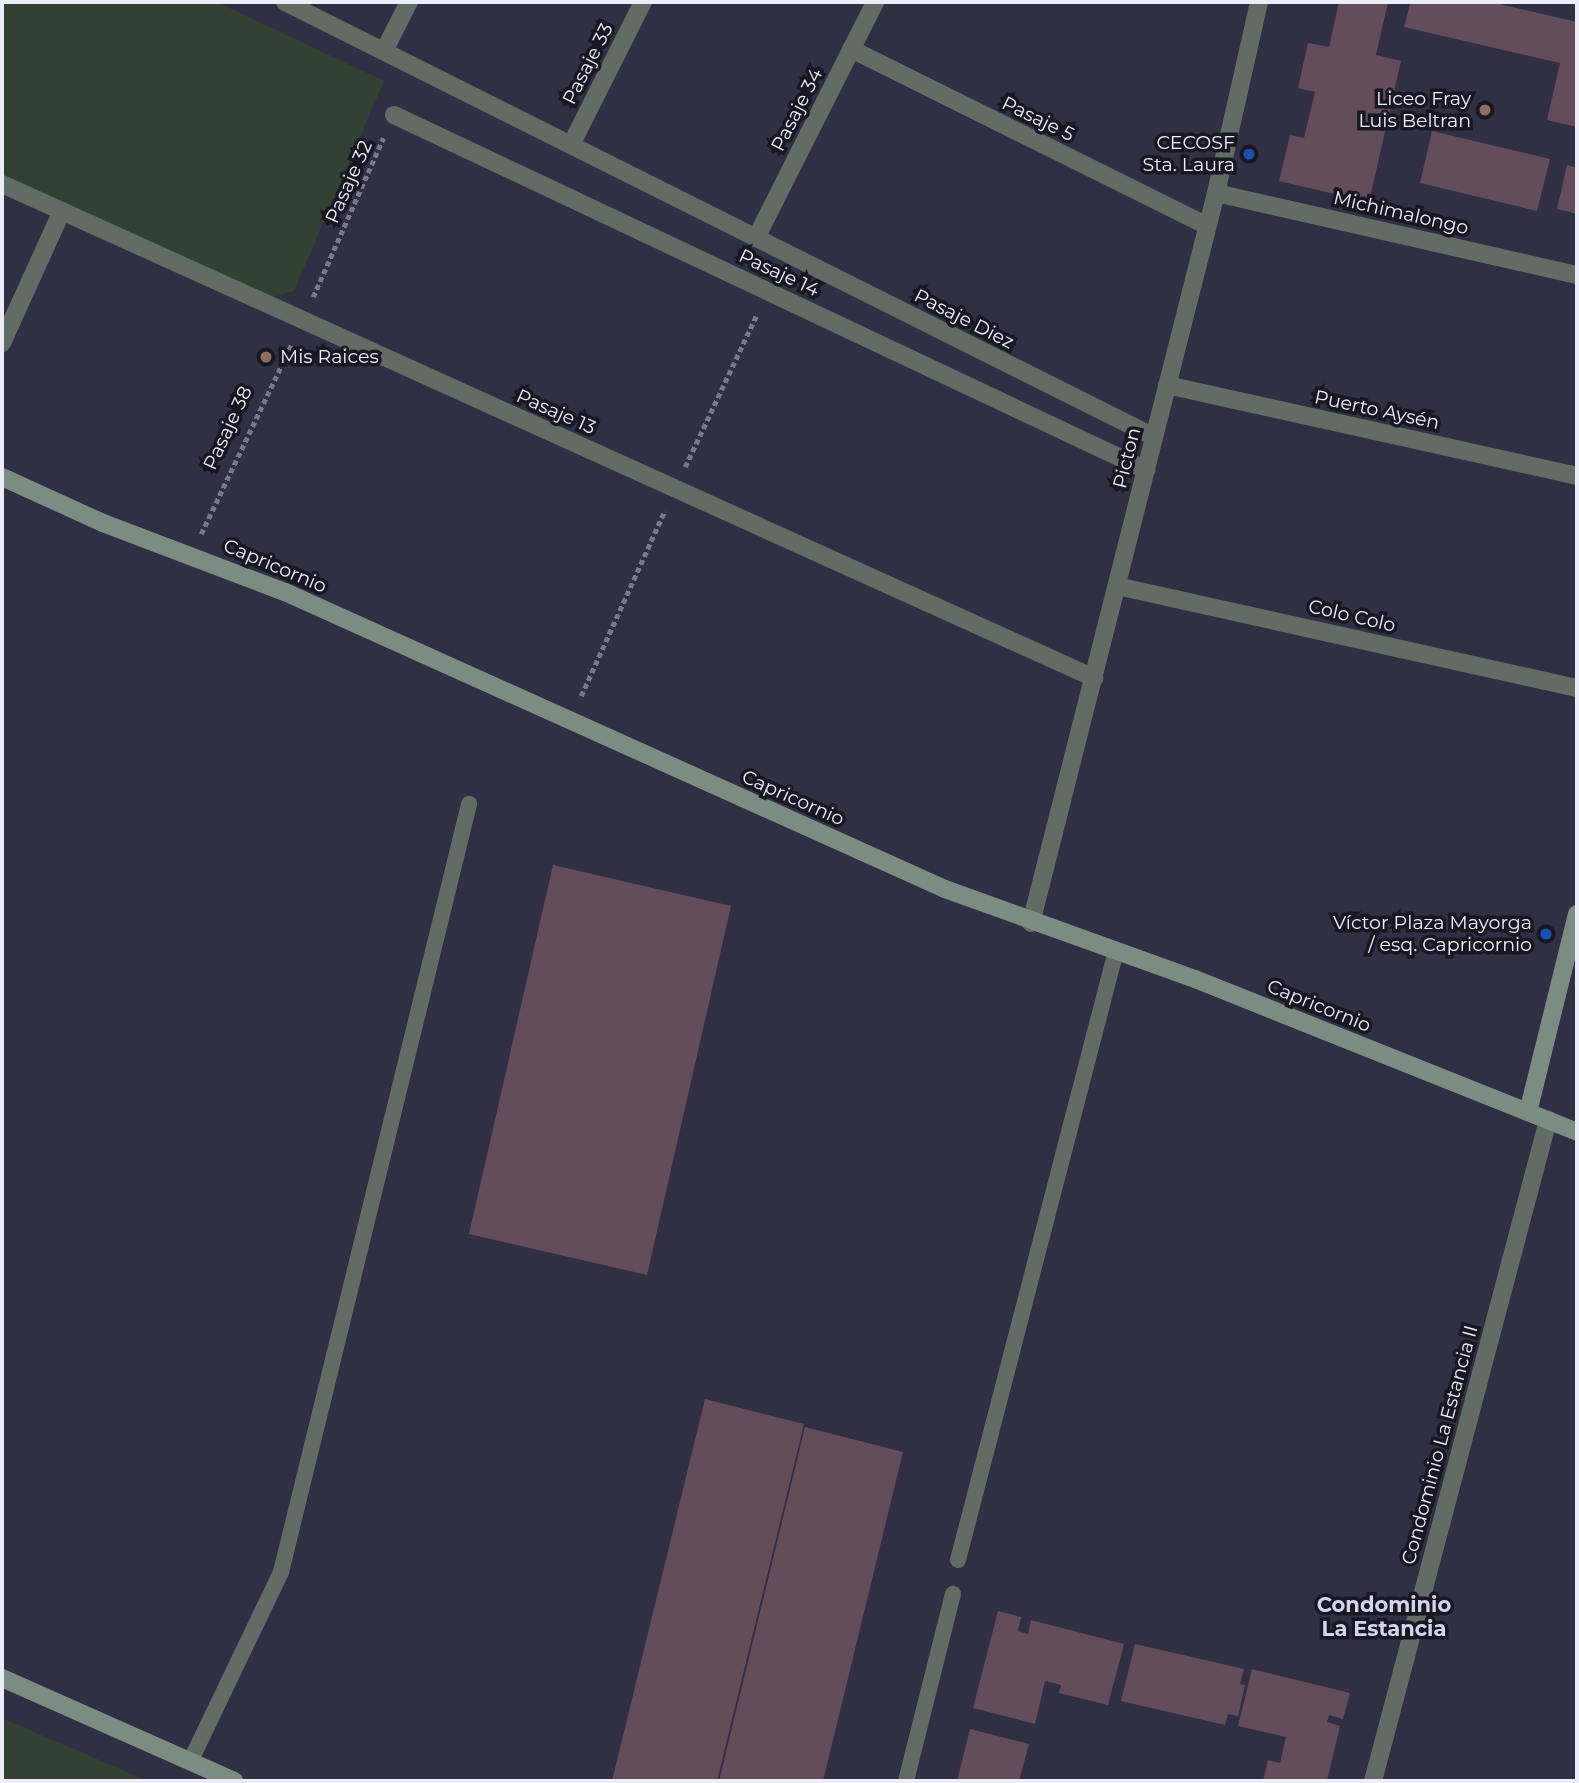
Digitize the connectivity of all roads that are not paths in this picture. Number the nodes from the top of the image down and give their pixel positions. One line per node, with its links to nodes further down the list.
1 (285, 2): 7 (street, Pasaje 14)
2 (410, 2): 7 (street)
3 (643, 2): 9 (street, Pasaje 33)
4 (876, 2): 6 (street, Pasaje 34)
5 (1253, 4): 11 (street, Picton)
6 (851, 49): 13 (street, Pasaje 5); 14 (street, Pasaje 34)
7 (384, 51): 9 (street, Pasaje 14)
8 (394, 115): 19 (street, Pasaje 14)
9 (571, 145): 14 (street, Pasaje 14)
10 (2, 184): 12 (street, Pasaje 13)
11 (1216, 193): 13 (street, Picton); 15 (street, Michimalongo)
12 (62, 211): 16 (street); 23 (street, Pasaje 13)
13 (1207, 226): 17 (street, Picton)
14 (756, 238): 18 (street, Pasaje Diez)
15 (1577, 275)
16 (2, 343)
17 (1167, 385): 18 (street, Picton); 20 (street, Puerto Aysén)
18 (1154, 437): 19 (street, Picton)
19 (1146, 470): 22 (street, Picton)
20 (1577, 476)
21 (2, 477): 27 (street, Capricornio)
22 (1117, 586): 23 (street, Picton); 24 (street, Colo Colo)
23 (1094, 678): 27 (street, Picton)
24 (1577, 688)
25 (470, 804): 35 (lane)
26 (1577, 914): 29 (street)
27 (1031, 923): 28 (street, Capricornio)
28 (1116, 951): 29 (street, Capricornio); 32 (lane)
29 (1528, 1112): 30 (street, Capricornio)
30 (1548, 1120): 31 (street, Capricornio); 38 (street, Condominio La Estancia II)
31 (1577, 1132)
32 (958, 1560)
33 (953, 1594): 37 (lane)
34 (2, 1678): 35 (street)
35 (190, 1762): 36 (street)
36 (234, 1781)
37 (906, 1781)
38 (1373, 1781)

